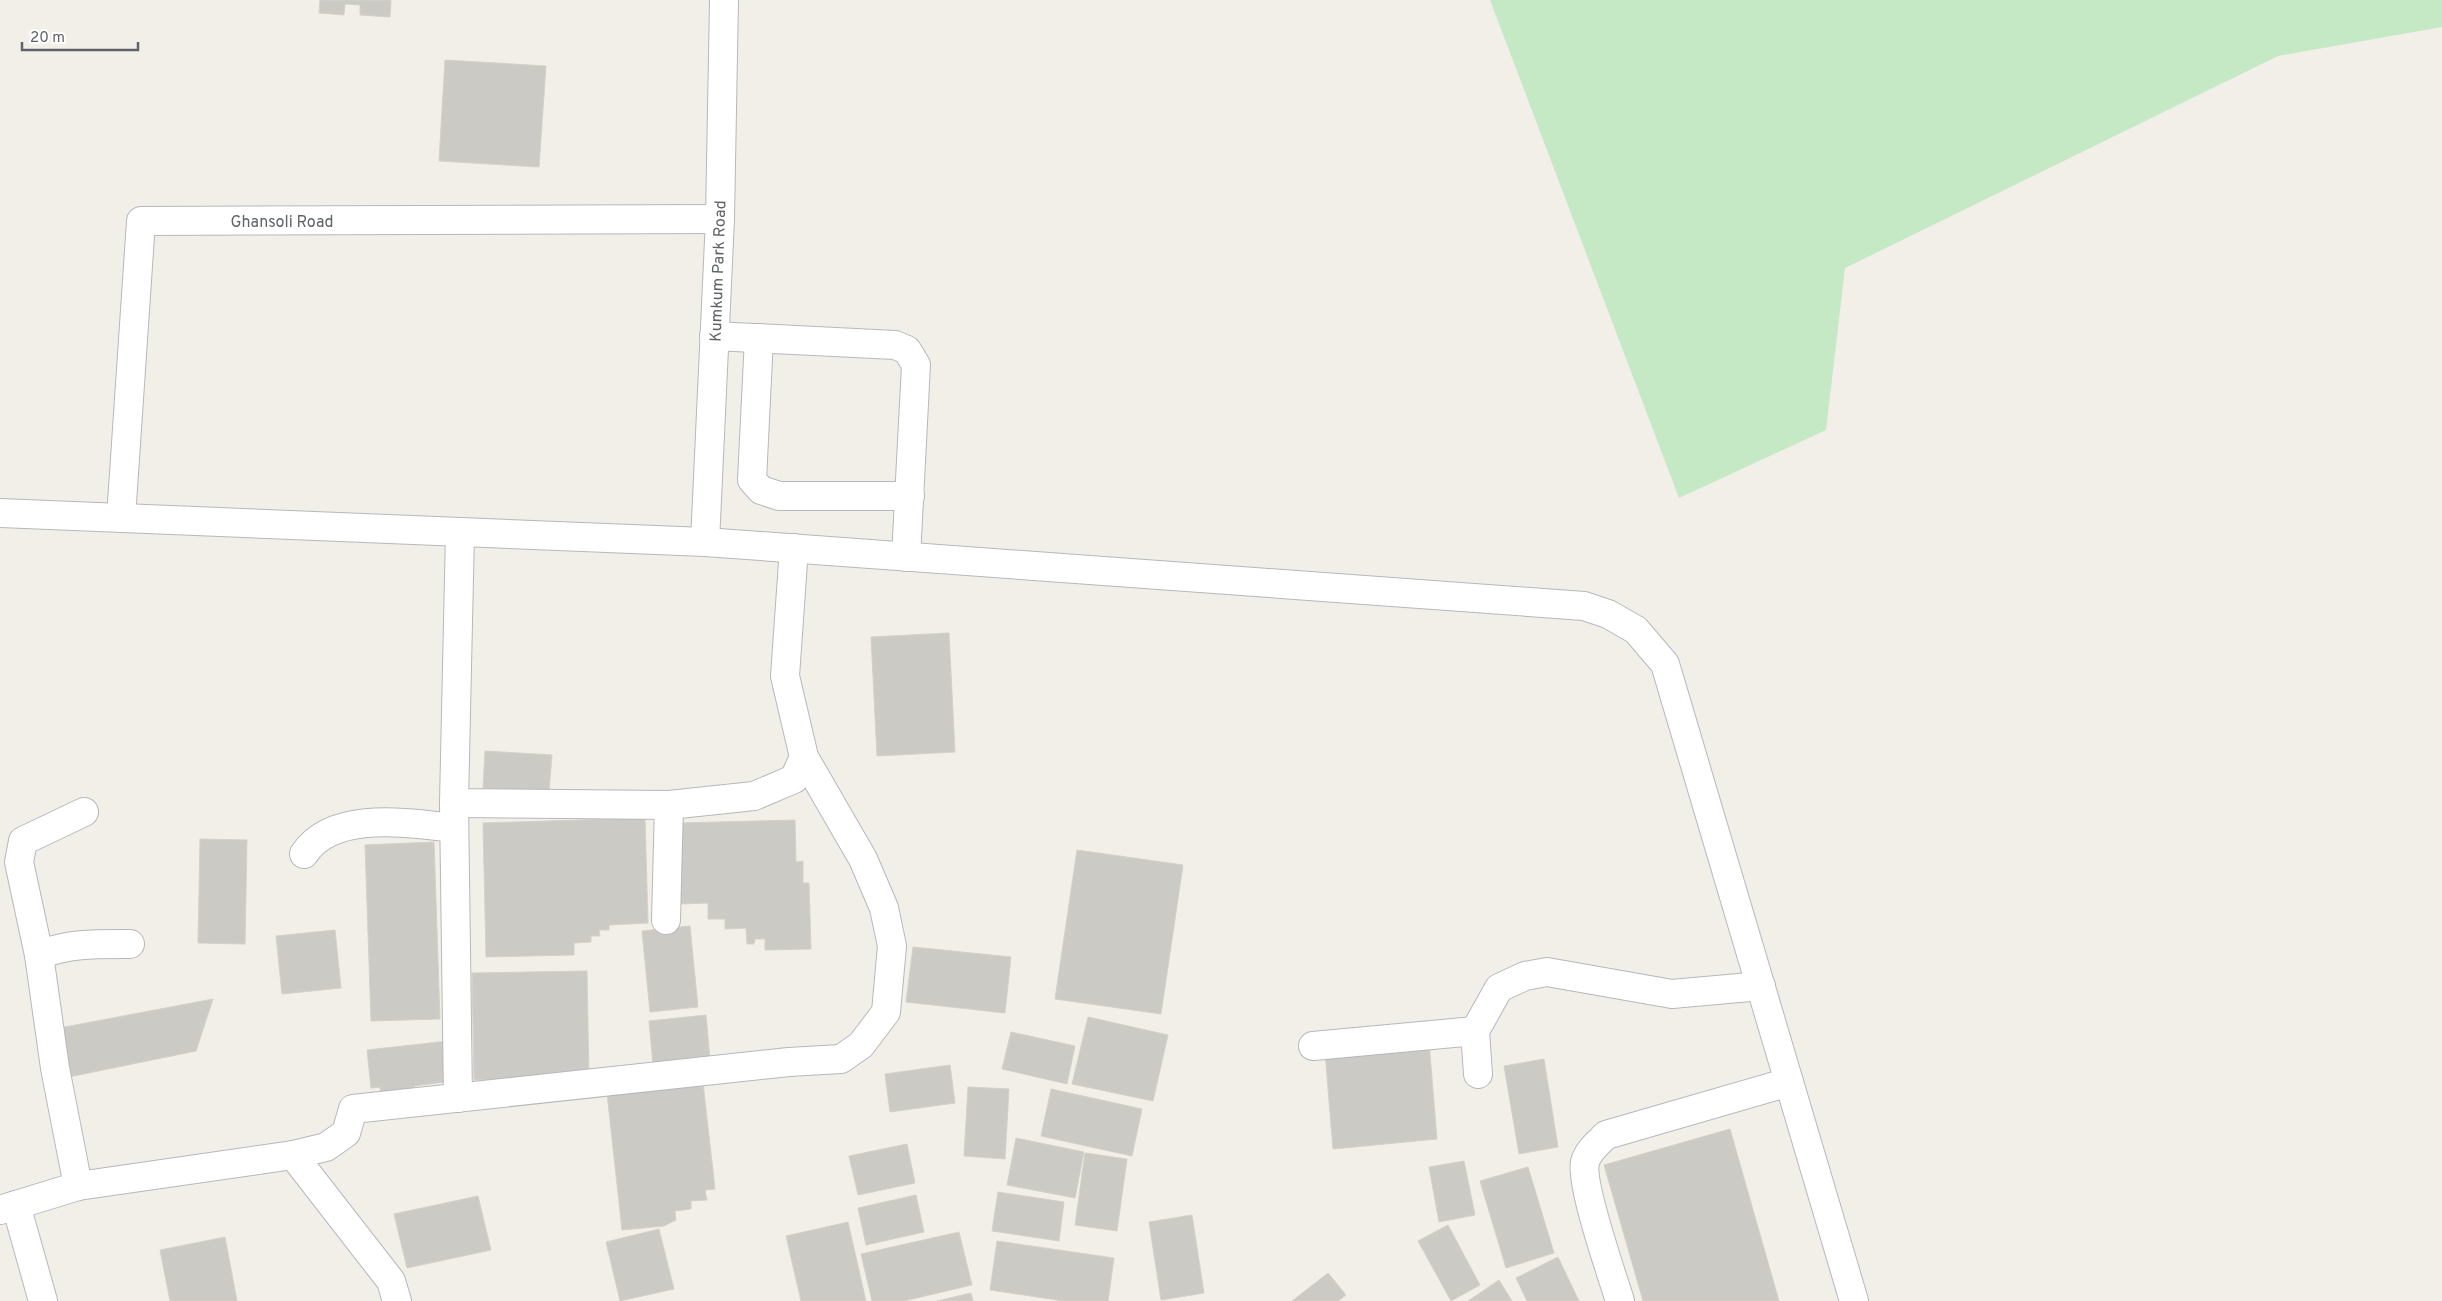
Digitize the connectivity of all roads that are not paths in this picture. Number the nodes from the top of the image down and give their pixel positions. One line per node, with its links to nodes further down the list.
1 (724, 0): 2 (street, Kumkum Park Road)
2 (720, 219): 3 (street, Kumkum Park Road); 7 (street, Ghansoli Road)
3 (714, 336): 4 (street); 9 (street, Kumkum Park Road)
4 (759, 338): 5 (street); 5 (street)
5 (910, 496): 11 (street)
6 (0, 513): 7 (street)
7 (121, 518): 8 (street)
8 (460, 532): 9 (street); 15 (street)
9 (705, 542): 10 (street)
10 (794, 548): 11 (street); 12 (street)
11 (906, 556): 20 (street)
12 (804, 757): 13 (street); 25 (street)
13 (669, 805): 15 (street); 17 (street)
14 (84, 812): 19 (street)
15 (454, 815): 16 (street); 25 (street)
16 (304, 854)
17 (666, 920)
18 (130, 944): 19 (street)
19 (39, 954): 27 (street)
20 (1760, 986): 21 (street); 24 (street)
21 (1475, 1031): 22 (street); 23 (street)
22 (1313, 1046)
23 (1478, 1074)
24 (1789, 1082): 31 (street); 32 (street)
25 (458, 1098): 26 (street)
26 (293, 1155): 27 (street); 30 (street)
27 (78, 1186): 28 (street)
28 (8, 1207): 29 (street)
29 (43, 1301)
30 (398, 1301)
31 (1620, 1301)
32 (1854, 1301)

